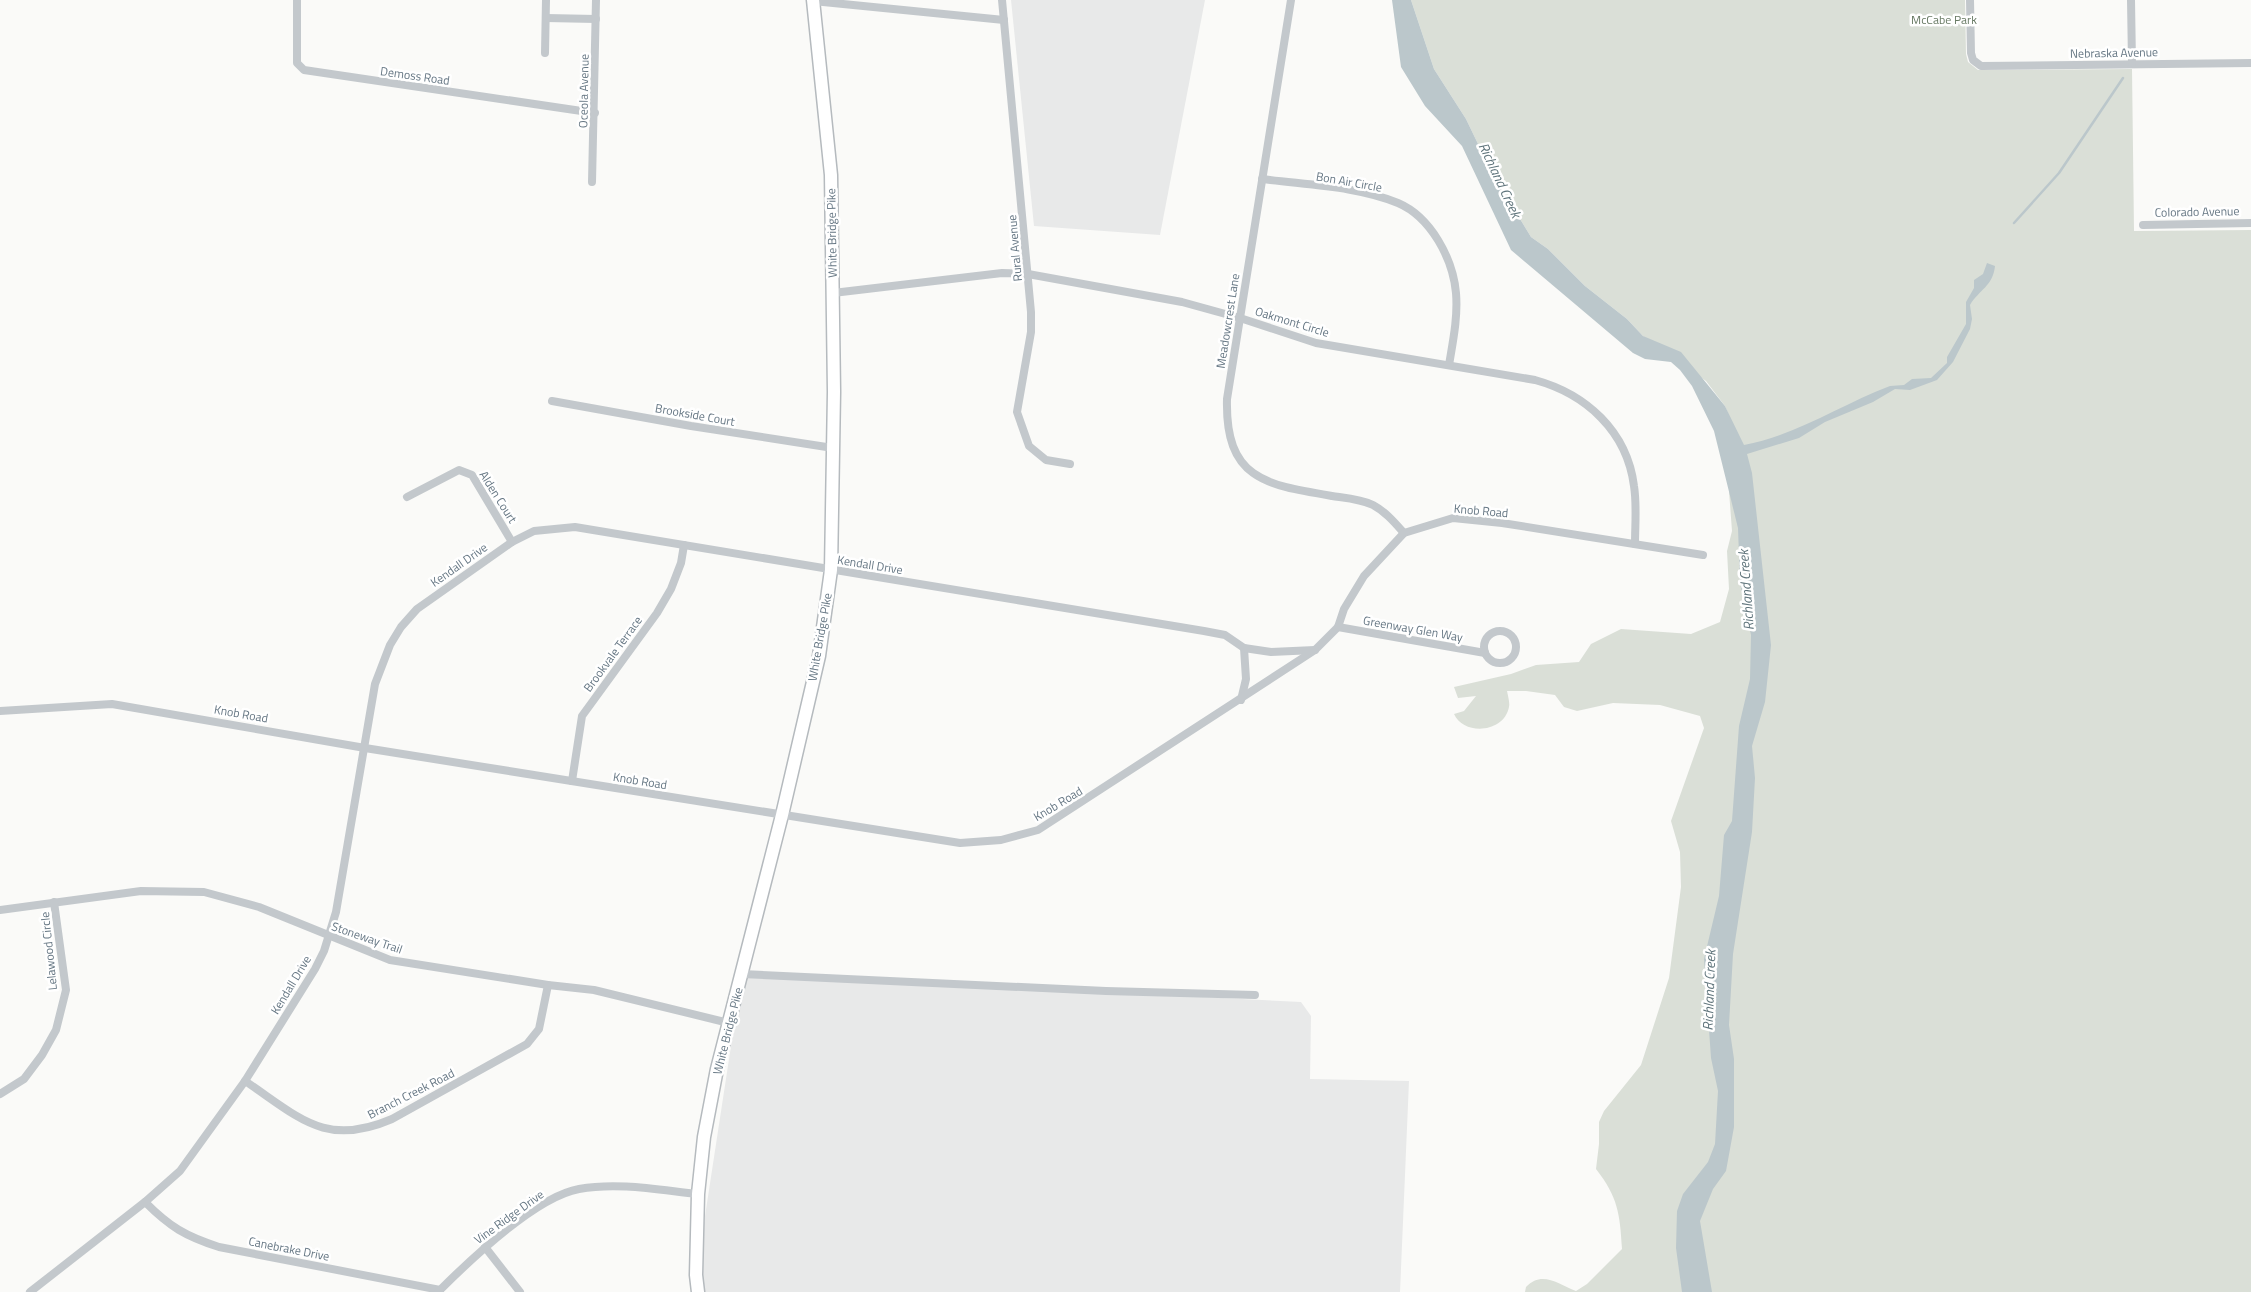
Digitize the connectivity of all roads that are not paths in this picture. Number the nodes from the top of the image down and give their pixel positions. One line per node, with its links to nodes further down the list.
1 (297, 0): 15 (street, Demoss Road)
2 (546, 0): 9 (street)
3 (596, 0): 10 (street, Oceola Avenue)
4 (1002, 0): 11 (street, Rural Avenue)
5 (1291, 0): 16 (street, Meadowcrest Lane)
6 (1970, 0): 13 (street, Nebraska Avenue)
7 (2131, 0): 13 (street)
8 (813, 1): 11 (street); 21 (main road, White Bridge Pike)
9 (546, 18): 10 (street); 12 (street)
10 (596, 19): 15 (street, Oceola Avenue)
11 (1004, 20): 20 (street, Rural Avenue)
12 (545, 53)
13 (2132, 63): 14 (street, Nebraska Avenue)
14 (2251, 64)
15 (595, 112): 17 (street, Oceola Avenue)
16 (1262, 179): 22 (street, Meadowcrest Lane); 23 (street, Bon Air Circle)
17 (592, 182)
18 (2251, 223): 19 (street, Colorado Avenue)
19 (2143, 224)
20 (1028, 274): 21 (street, Oakmont Circle); 22 (street, Oakmont Circle); 26 (street, Rural Avenue)
21 (833, 293): 25 (main road, White Bridge Pike)
22 (1240, 318): 23 (street, Oakmont Circle); 28 (street, Meadowcrest Lane)
23 (1449, 365): 31 (street, Oakmont Circle)
24 (552, 401): 25 (street, Brookside Court)
25 (833, 448): 33 (main road, White Bridge Pike)
26 (1070, 464)
27 (407, 497): 29 (street, Alden Court)
28 (1404, 534): 31 (street, Knob Road); 34 (street, Knob Road)
29 (512, 542): 30 (street, Kendall Drive); 40 (street, Kendall Drive)
30 (684, 544): 33 (street, Kendall Drive); 41 (street, Brookvale Terrace)
31 (1636, 544): 32 (street, Knob Road)
32 (1703, 555)
33 (831, 570): 35 (street, Kendall Drive); 42 (main road, White Bridge Pike)
34 (1338, 627): 36 (street, Knob Road); 37 (street, Greenway Glen Way)
35 (1244, 648): 36 (street, Kendall Drive); 38 (street)
36 (1314, 650): 38 (street, Knob Road)
37 (1484, 653): 37 (street, Greenway Glen Way)
38 (1241, 700): 42 (street, Knob Road)
39 (0, 711): 40 (street, Knob Road)
40 (365, 748): 41 (street, Knob Road); 45 (street, Kendall Drive)
41 (572, 781): 42 (street, Knob Road)
42 (782, 815): 46 (main road, White Bridge Pike)
43 (54, 902): 44 (street, Stoneway Trail); 45 (street, Stoneway Trail); 51 (street, Lelawood Circle)
44 (0, 910)
45 (328, 937): 47 (street, Stoneway Trail); 50 (street, Kendall Drive)
46 (742, 974): 48 (street); 49 (main road, White Bridge Pike)
47 (548, 985): 49 (street, Stoneway Trail); 50 (street, Branch Creek Road)
48 (1255, 996)
49 (729, 1023): 52 (main road, White Bridge Pike)
50 (245, 1081): 53 (street, Kendall Drive)
51 (0, 1094)
52 (698, 1194): 54 (street, Vine Ridge Drive); 58 (main road, White Bridge Pike)
53 (145, 1202): 55 (street, Canebrake Drive); 56 (street, Kendall Drive)
54 (485, 1247): 55 (street, Vine Ridge Drive); 57 (street)
55 (439, 1291)
56 (30, 1292)
57 (520, 1292)
58 (698, 1292)

